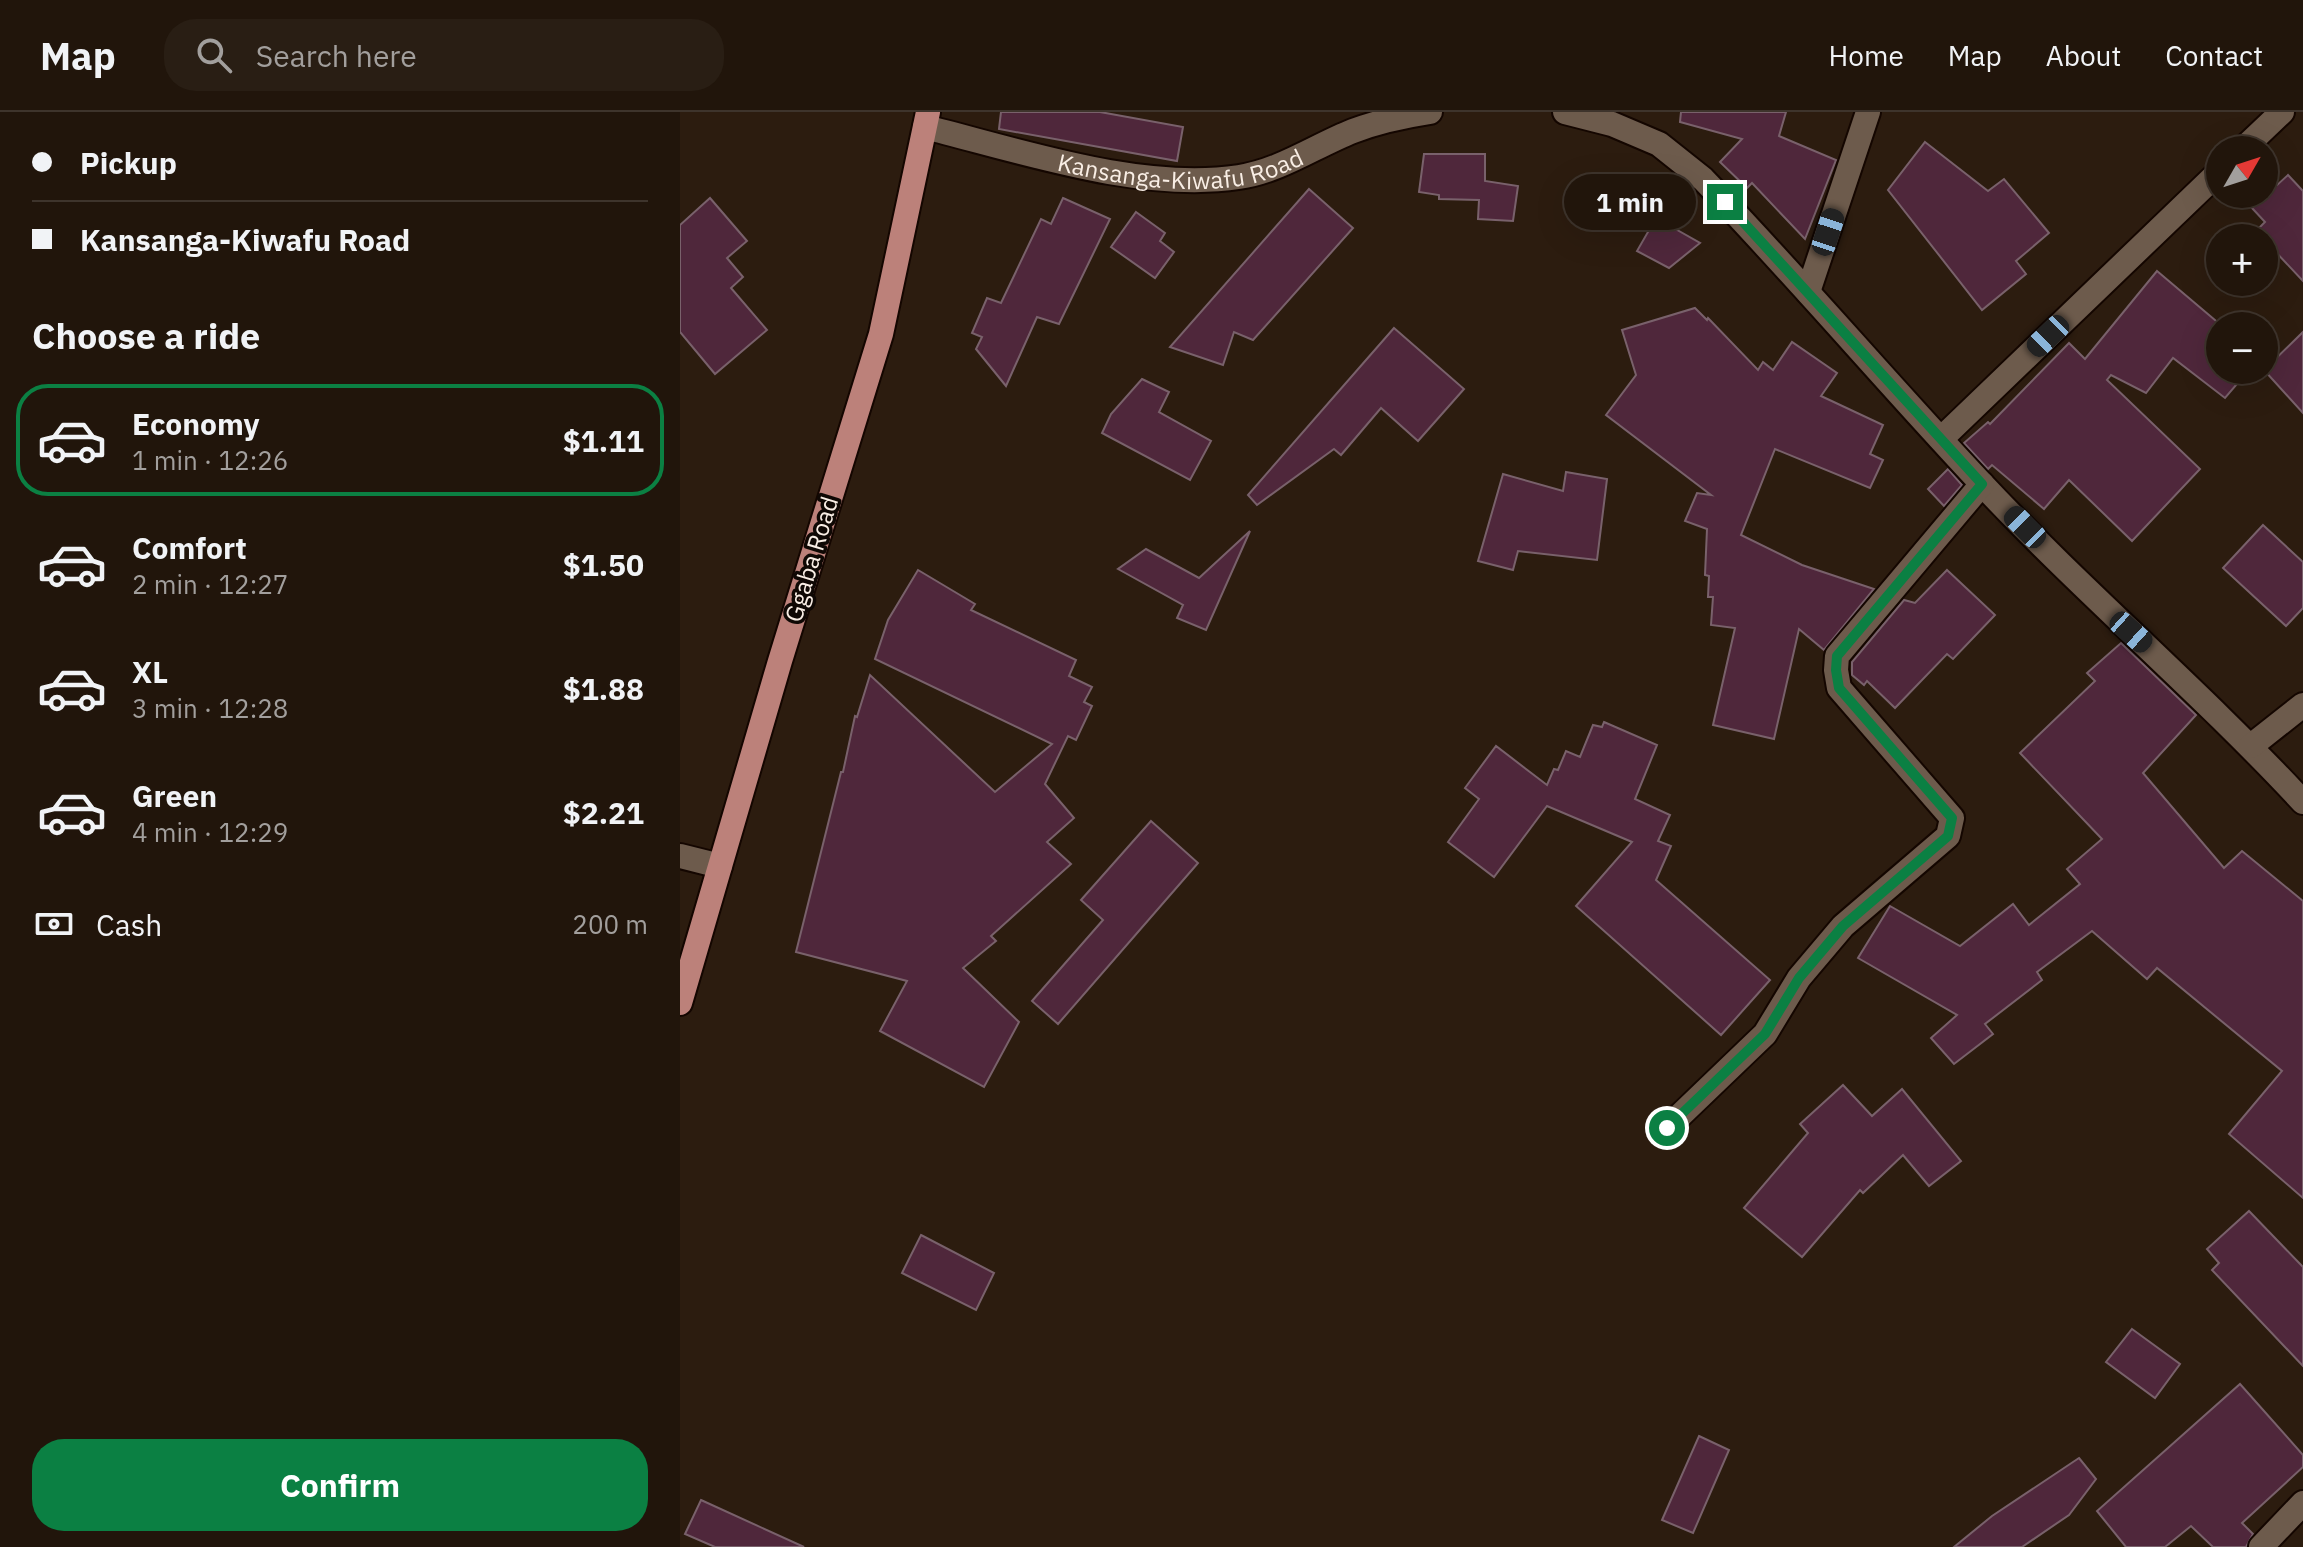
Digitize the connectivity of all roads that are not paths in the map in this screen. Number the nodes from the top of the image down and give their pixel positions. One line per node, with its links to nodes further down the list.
1 (1430, 112): 5 (street, Kansanga-Kiwafu Road)
2 (1565, 112): 8 (street)
3 (1868, 112): 8 (street)
4 (2282, 112): 6 (street)
5 (927, 120): 15 (main road, Ggaba Road)
6 (2257, 136)
7 (2206, 184): 9 (street)
8 (1808, 292): 9 (street)
9 (1941, 439): 10 (street)
10 (1982, 484): 12 (street); 17 (street)
11 (2303, 705): 12 (street)
12 (2251, 746): 13 (street)
13 (2303, 802)
14 (680, 856): 15 (street)
15 (720, 866): 16 (main road, Ggaba Road)
16 (680, 1003)
17 (1667, 1128)
18 (2303, 1503): 19 (street)
19 (2261, 1547)

